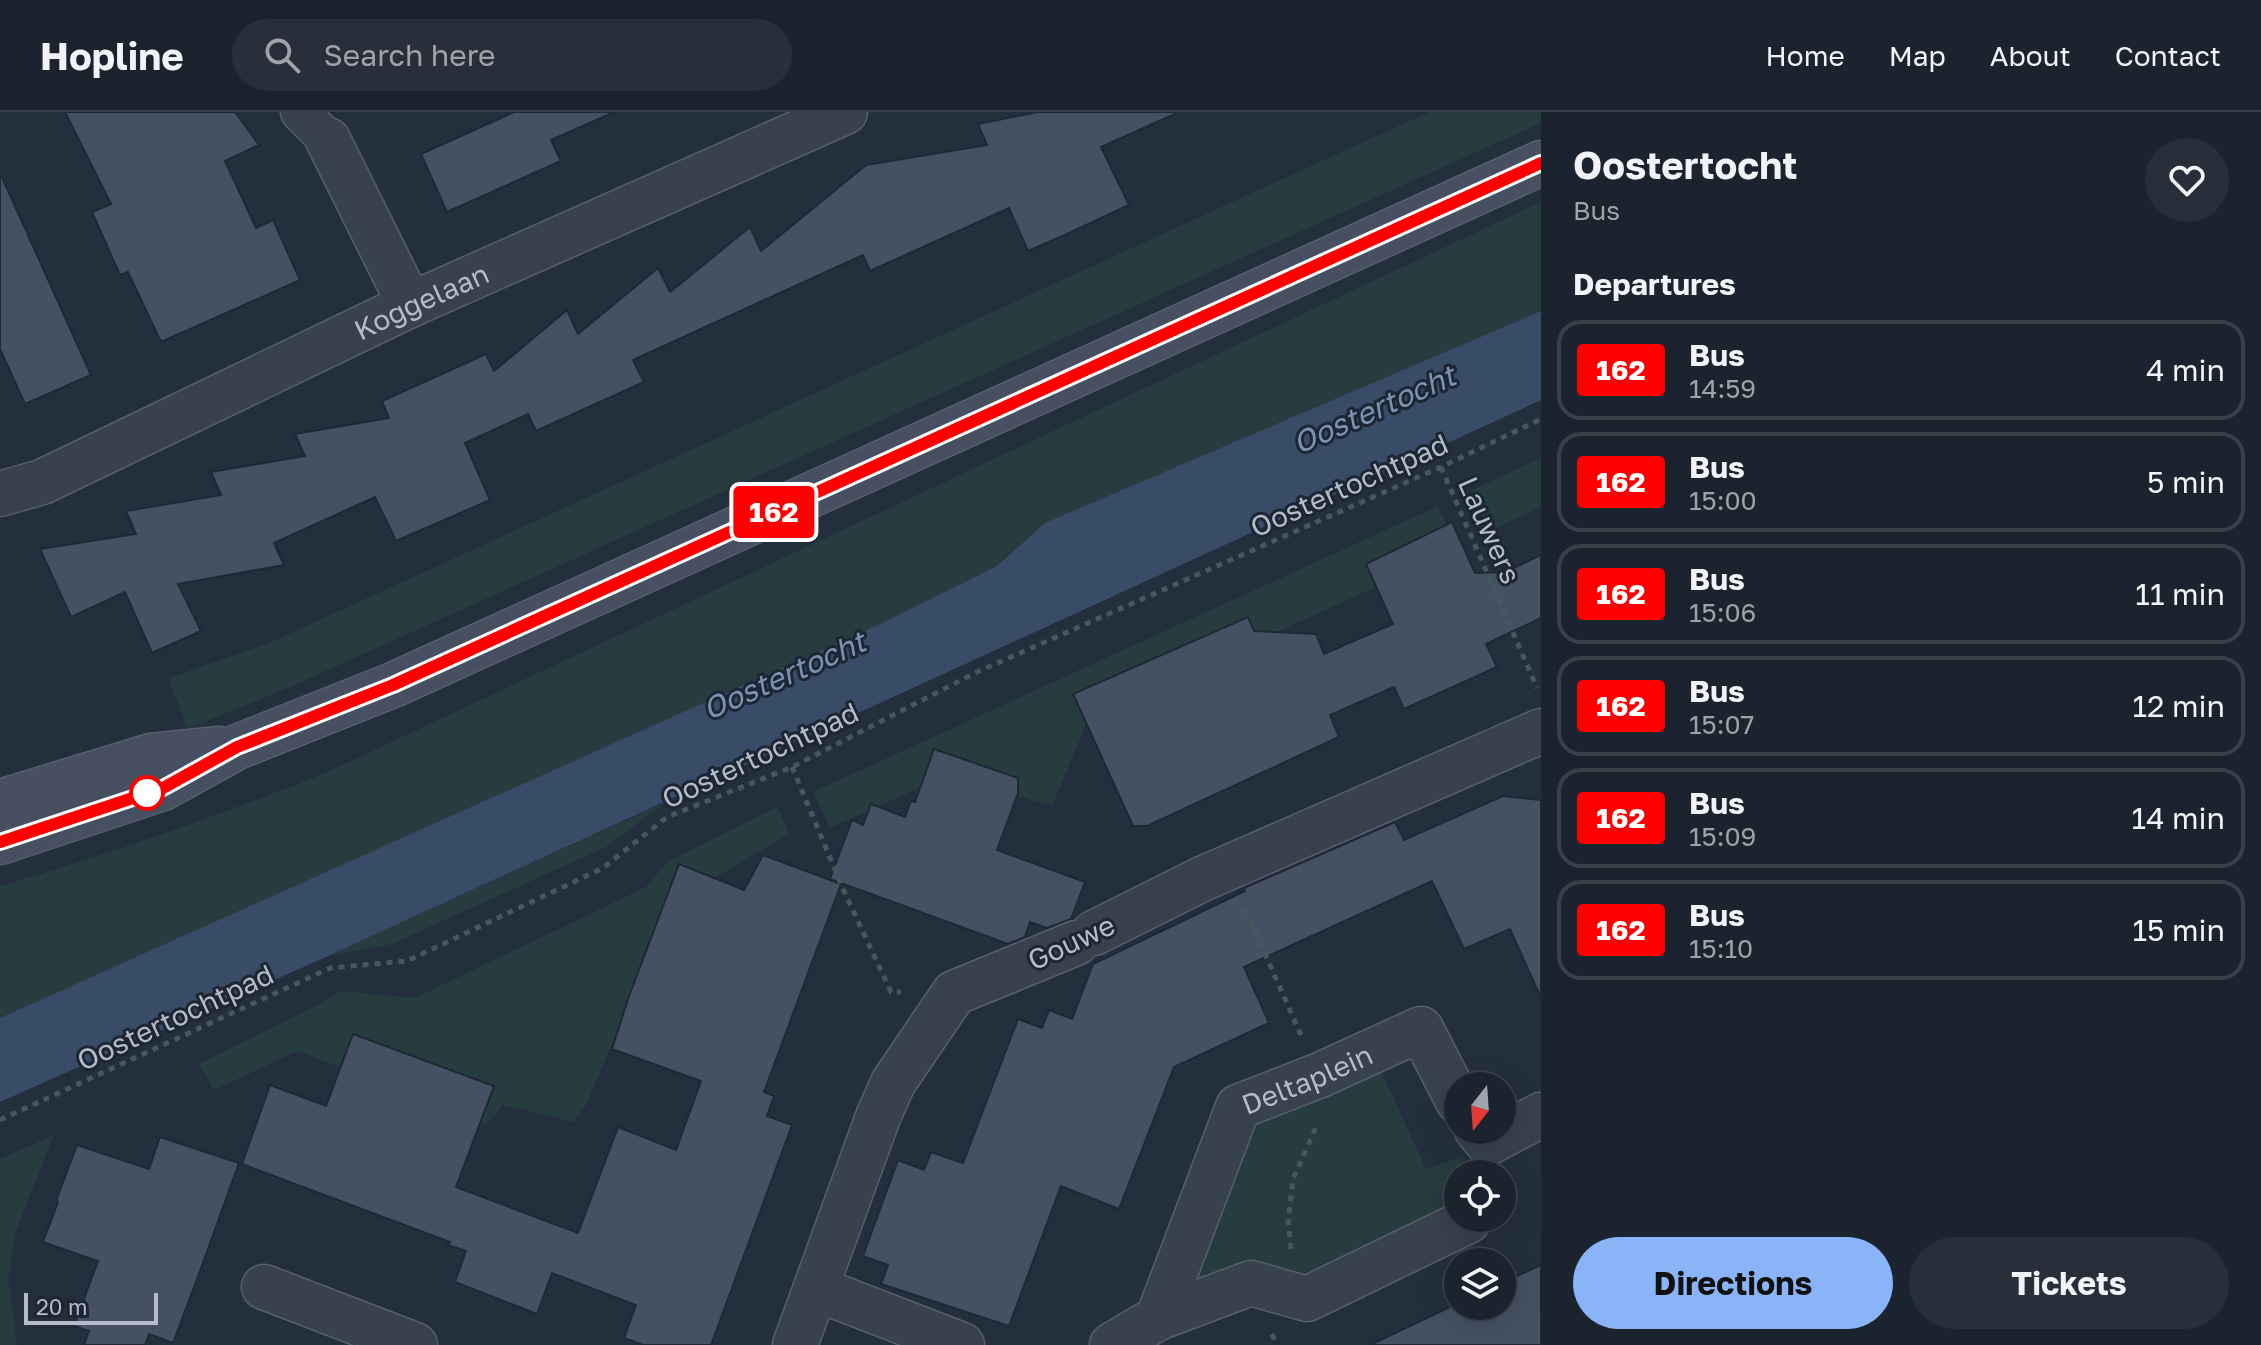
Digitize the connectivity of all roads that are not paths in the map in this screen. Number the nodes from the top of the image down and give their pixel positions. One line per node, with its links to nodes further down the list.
1 (837, 114): 4 (street, Koggelaan)
2 (314, 126): 4 (street)
3 (1541, 163): 7 (main road)
4 (410, 305): 5 (street, Koggelaan)
5 (0, 494)
6 (1541, 731): 15 (street, Gouwe)
7 (237, 747): 8 (main road); 9 (main road)
8 (0, 802)
9 (0, 842)
10 (1444, 1074): 16 (street, Deltaplein)
11 (1541, 1115): 12 (street)
12 (1482, 1149)
13 (1445, 1232): 16 (street)
14 (264, 1287): 17 (street)
15 (817, 1289): 18 (street); 19 (street)
16 (1158, 1318): 20 (street)
17 (415, 1345)
18 (795, 1345)
19 (962, 1345)
20 (1112, 1345)

